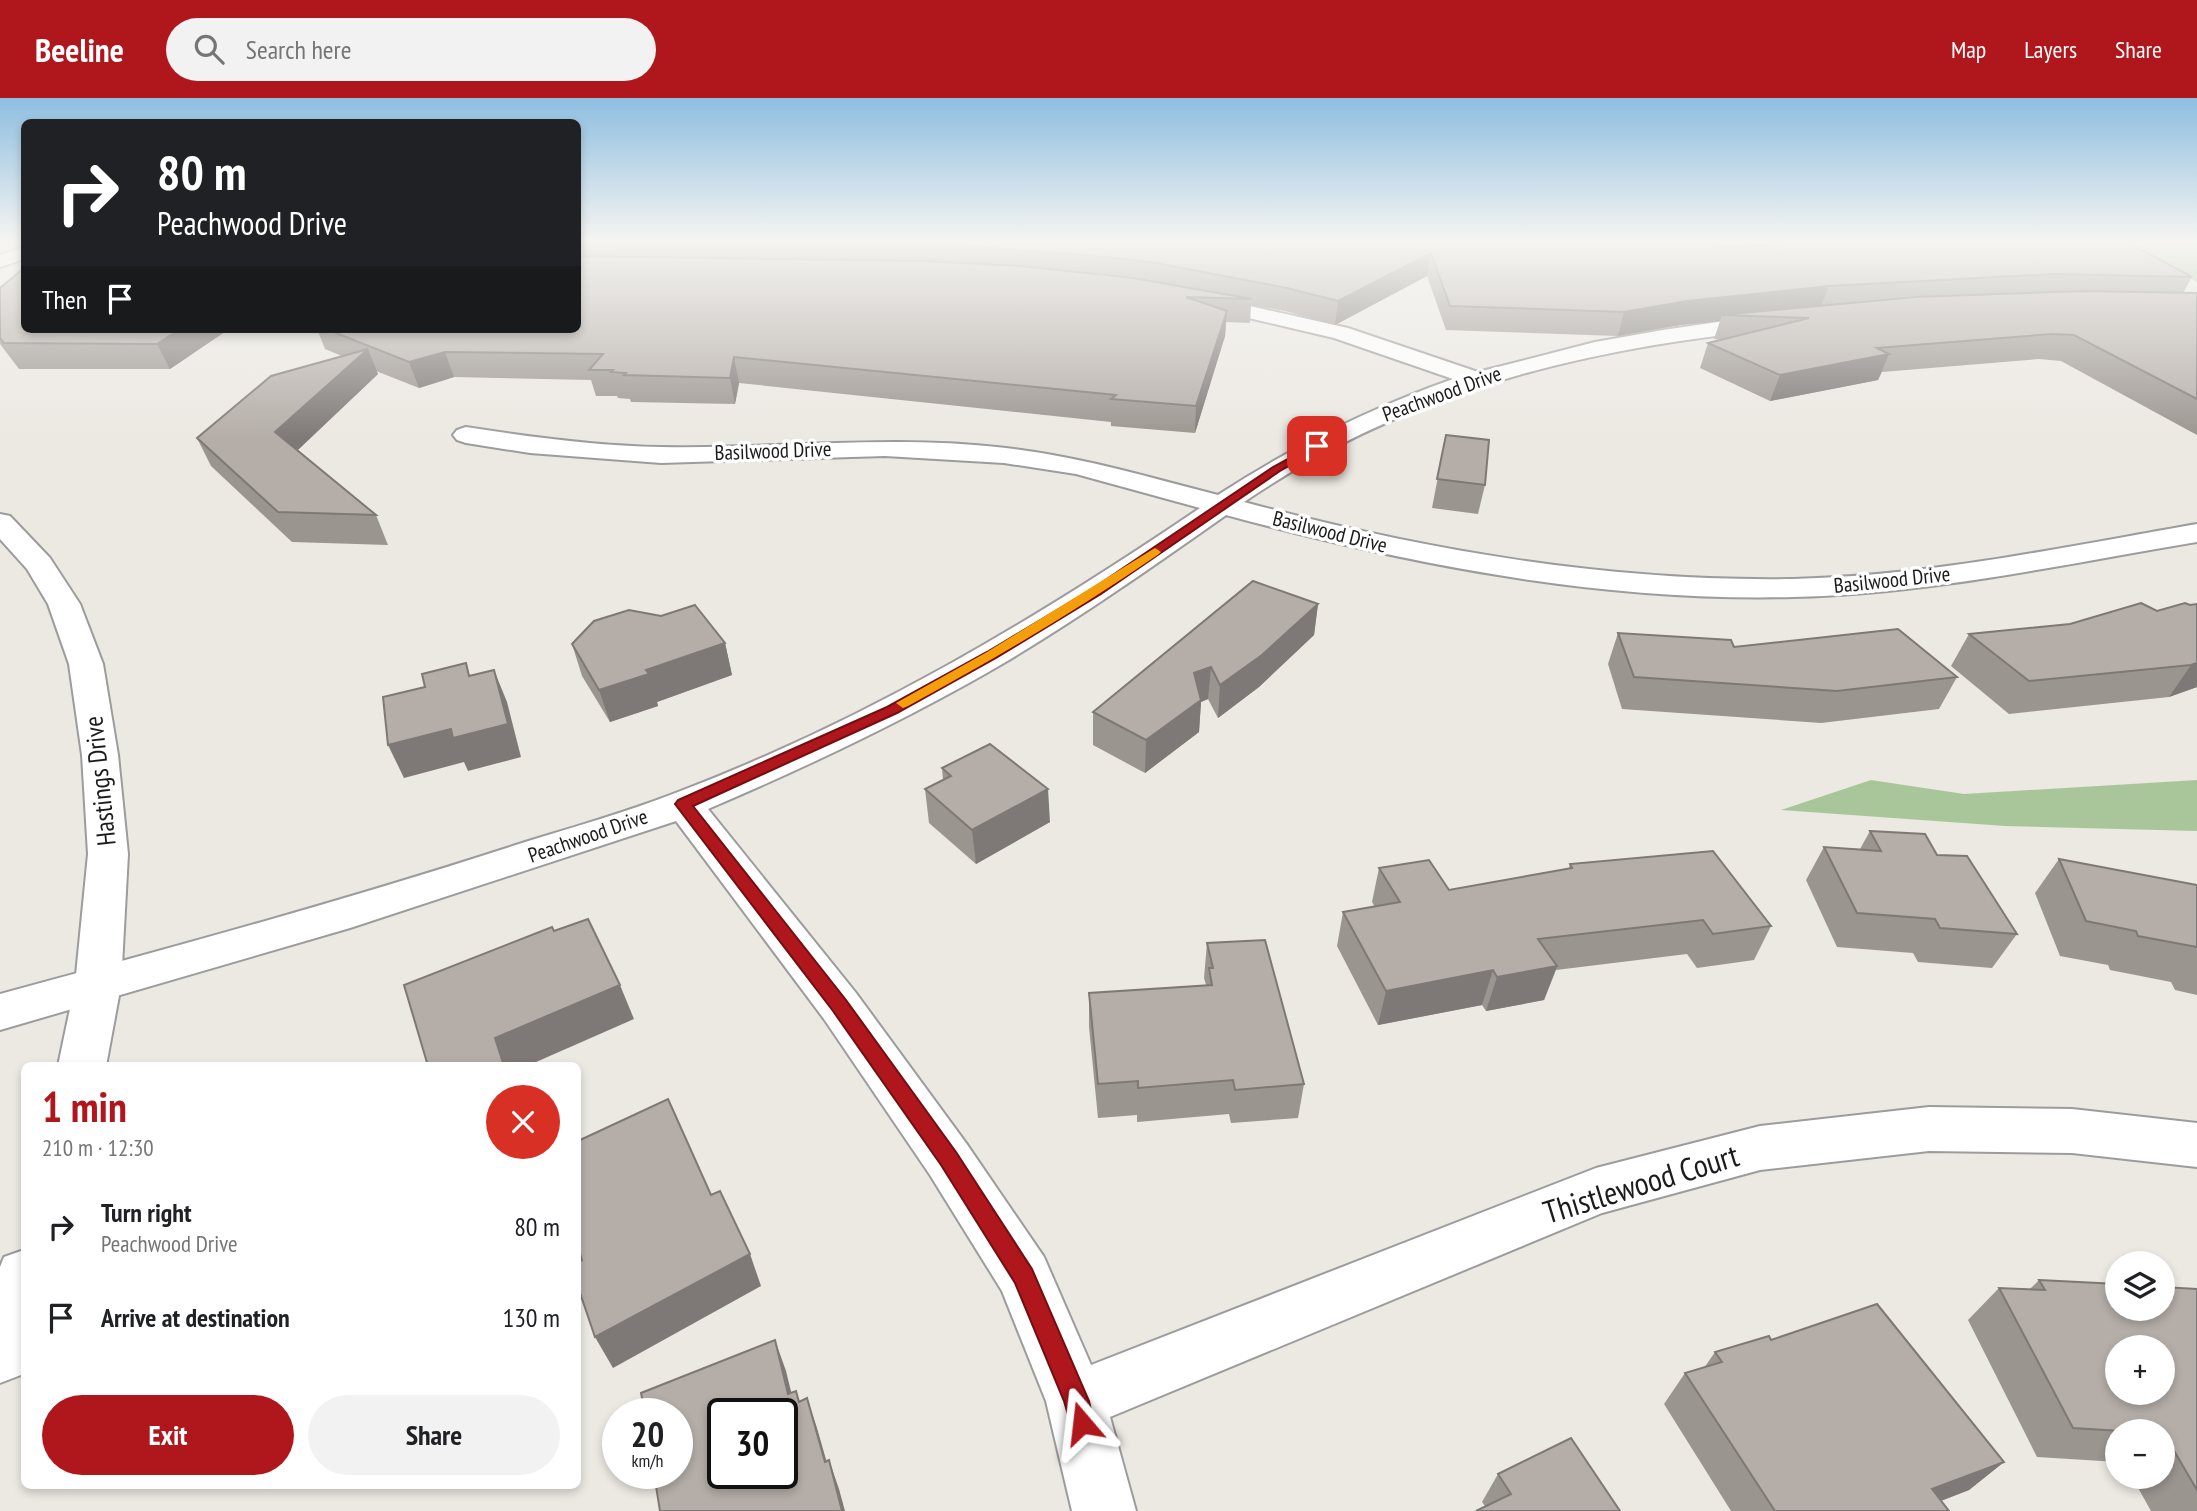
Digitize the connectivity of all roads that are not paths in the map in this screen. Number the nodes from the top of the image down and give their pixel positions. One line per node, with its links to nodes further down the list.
1 (1232, 308): 3 (street)
2 (1890, 313): 3 (street, Peachwood Drive)
3 (1477, 379): 5 (street, Peachwood Drive)
4 (466, 435): 5 (street, Basilwood Drive)
5 (1223, 505): 7 (street, Basilwood Drive); 8 (street, Peachwood Drive)
6 (0, 522): 9 (street, Hastings Drive)
7 (2197, 533)
8 (683, 804): 9 (street, Peachwood Drive); 15 (street)
9 (98, 985): 10 (street, Peachwood Drive); 11 (street, Hastings Drive)
10 (0, 1012)
11 (83, 1062)
12 (2197, 1145): 15 (street, Thistlewood Court)
13 (21, 1286): 14 (street)
14 (0, 1354)
15 (1076, 1401): 16 (street)
16 (1104, 1511)

